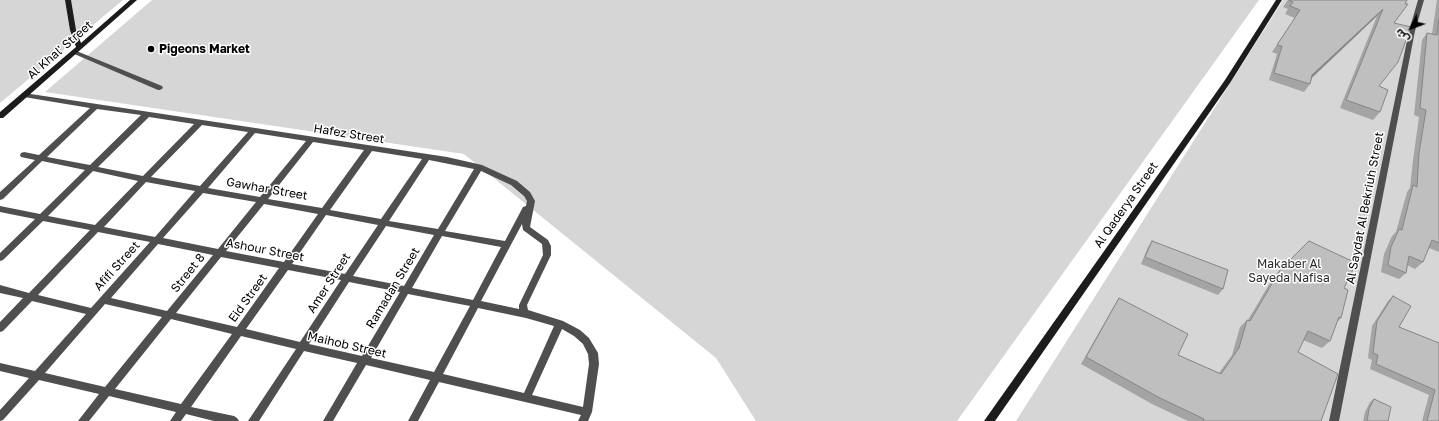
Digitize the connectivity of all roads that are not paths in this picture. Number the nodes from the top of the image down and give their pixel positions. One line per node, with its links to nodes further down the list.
1 (68, 0): 5 (street)
2 (134, 0): 5 (street, Al Khal' Street)
3 (1279, 0): 64 (street, Al Qaderya Street)
4 (1421, 0): 65 (street, Al Saydat Al Bekriuh Street)
5 (77, 50): 6 (street); 7 (street, Al Khal' Street)
6 (160, 88)
7 (24, 95): 8 (street, Hafez Street); 10 (street, Al Khal' Street)
8 (96, 106): 9 (street, Hafez Street); 16 (street)
9 (148, 114): 11 (street, Hafez Street); 19 (street)
10 (0, 116)
11 (199, 122): 12 (street, Hafez Street); 20 (street)
12 (253, 131): 13 (street, Hafez Street); 21 (street, Afifi Street)
13 (311, 140): 14 (street, Hafez Street); 23 (street, Street 8)
14 (369, 149): 17 (street, Hafez Street); 26 (street, Eid Street)
15 (24, 155): 16 (street, Gawhar Street)
16 (42, 158): 19 (street, Gawhar Street); 22 (street)
17 (426, 158): 18 (street, Hafez Street); 28 (street, Amer Street)
18 (479, 167): 24 (street, Hafez Street); 30 (street, Ramadan Street)
19 (92, 168): 20 (street, Gawhar Street); 27 (street)
20 (145, 179): 21 (street, Gawhar Street); 29 (street)
21 (201, 189): 23 (street, Gawhar Street); 31 (street, Afifi Street)
22 (0, 197)
23 (262, 200): 26 (street, Gawhar Street); 33 (street, Street 8)
24 (531, 201): 32 (street); 43 (street)
25 (0, 209): 27 (street, Ashour Street)
26 (325, 212): 28 (street, Gawhar Street); 35 (street, Eid Street)
27 (42, 218): 29 (street, Ashour Street); 34 (street)
28 (383, 222): 30 (street, Gawhar Street); 36 (street, Amer Street)
29 (96, 228): 31 (street, Ashour Street); 39 (street)
30 (440, 233): 32 (street, Gawhar Street); 38 (street, Ramadan Street)
31 (156, 240): 33 (street, Ashour Street); 40 (street, Afifi Street)
32 (506, 245): 41 (street)
33 (219, 253): 35 (street, Ashour Street); 44 (street, Street 8)
34 (0, 258)
35 (285, 267): 36 (street, Ashour Street); 47 (street, Eid Street)
36 (346, 279): 38 (street, Ashour Street); 48 (street, Amer Street)
37 (0, 289): 39 (street)
38 (405, 291): 41 (street, Ashour Street); 49 (street, Ramadan Street)
39 (30, 296): 42 (street); 46 (street)
40 (103, 300): 42 (street, Afifi Street); 44 (street, Maihob Street)
41 (474, 305): 43 (street, Ashour Street); 52 (street)
42 (92, 312): 51 (street, Afifi Street)
43 (526, 314): 45 (street, Ashour Street)
44 (169, 315): 47 (street, Maihob Street); 53 (street, Street 8)
45 (560, 324): 54 (street); 57 (street, Ashour Street)
46 (0, 328)
47 (239, 332): 48 (street, Maihob Street); 55 (street, Eid Street)
48 (301, 346): 49 (street, Maihob Street); 61 (street, Amer Street)
49 (364, 361): 52 (street, Maihob Street); 62 (street, Ramadan Street)
50 (0, 367): 51 (street)
51 (36, 375): 53 (street); 56 (street, Afifi Street)
52 (436, 378): 54 (street, Maihob Street); 63 (street)
53 (106, 392): 55 (street); 58 (street, Street 8)
54 (526, 398): 57 (street, Maihob Street)
55 (183, 410): 59 (street, Eid Street); 60 (street)
56 (0, 417)
57 (585, 417)
58 (83, 421)
59 (175, 421)
60 (234, 421)
61 (253, 421)
62 (328, 421)
63 (413, 421)
64 (990, 421)
65 (1334, 421)

